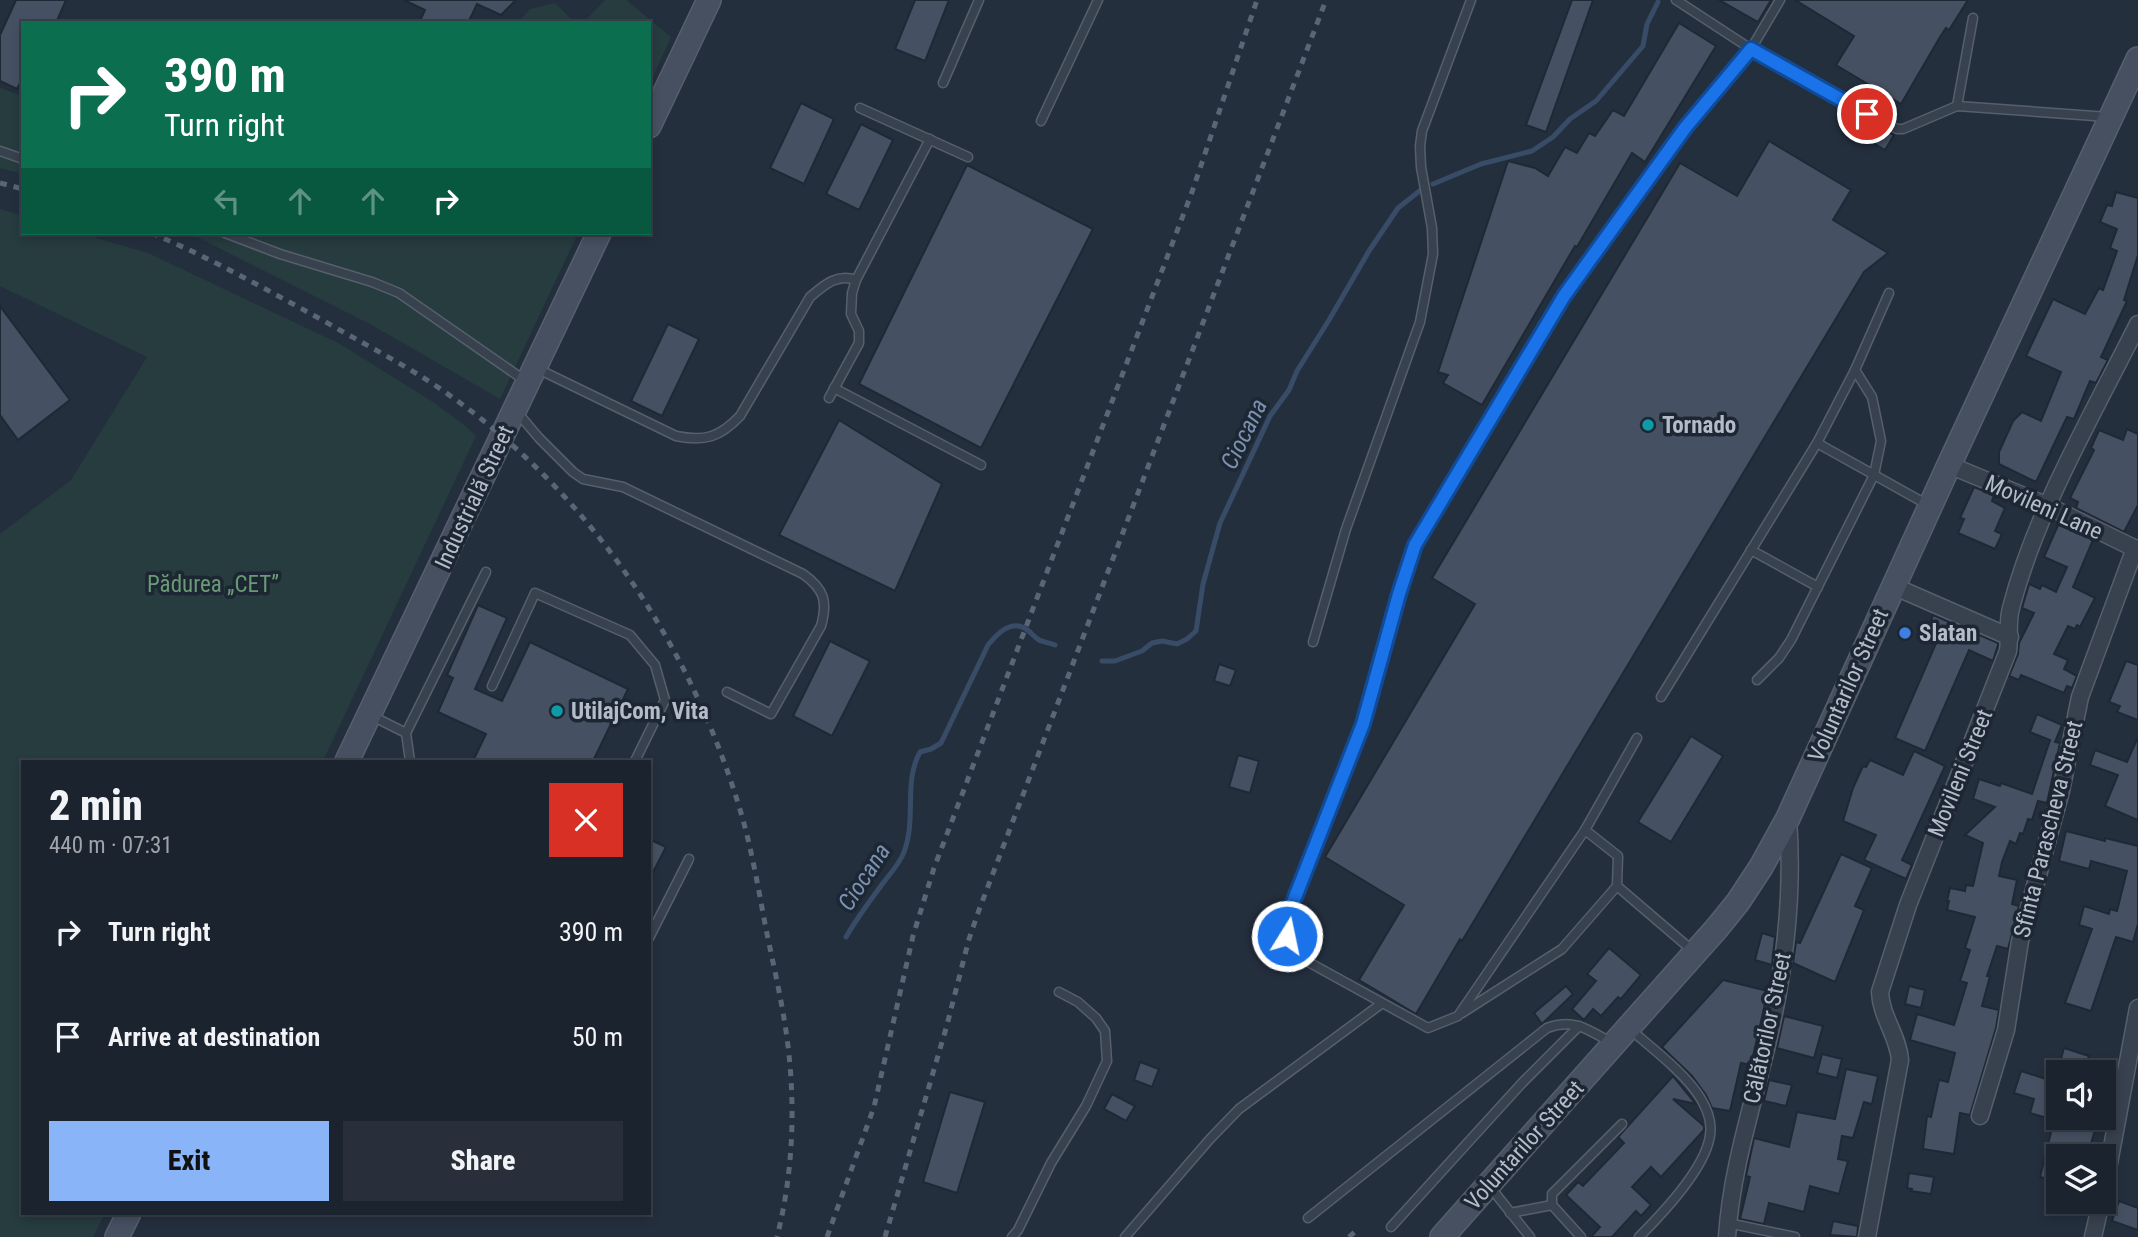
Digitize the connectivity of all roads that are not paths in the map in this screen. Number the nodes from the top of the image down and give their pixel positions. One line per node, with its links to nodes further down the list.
1 (709, 0): 15 (main road)
2 (979, 0): 10 (lane)
3 (1098, 0): 14 (lane)
4 (1471, 0): 42 (lane)
5 (1676, 0): 8 (lane)
6 (1780, 0): 8 (lane)
7 (1973, 18): 11 (lane)
8 (1751, 49): 11 (lane); 60 (lane)
9 (2138, 59): 13 (main road, Voluntarilor Street)
10 (943, 83)
11 (1957, 106): 13 (lane)
12 (860, 108): 16 (lane)
13 (2111, 118): 32 (main road, Voluntarilor Street)
14 (1041, 121)
15 (651, 122)
16 (930, 139): 18 (lane); 22 (lane)
17 (0, 151): 19 (lane)
18 (968, 156)
19 (21, 158)
20 (230, 235): 26 (lane)
21 (598, 235): 26 (main road, Industrială Street)
22 (856, 280): 26 (lane); 27 (lane)
23 (1889, 293): 25 (lane)
24 (2138, 324): 34 (street, Movileni Street)
25 (1855, 370): 30 (lane); 33 (lane)
26 (532, 375): 29 (main road, Industrială Street)
27 (834, 388): 28 (lane); 31 (lane)
28 (829, 398)
29 (515, 410): 45 (lane); 47 (main road, Industrială Street)
30 (1817, 443): 33 (lane); 37 (lane)
31 (981, 465)
32 (1949, 465): 34 (street, Movileni Lane); 35 (main road, Voluntarilor Street)
33 (1874, 475): 35 (lane); 40 (lane)
34 (2048, 506): 36 (street, Movileni Lane); 41 (street, Movileni Street)
35 (1931, 507): 39 (main road, Voluntarilor Street)
36 (2136, 549): 65 (street, Sfînta Parascheva Street)
37 (1751, 550): 40 (lane); 46 (lane)
38 (486, 572): 48 (lane)
39 (1893, 586): 41 (street); 53 (main road, Voluntarilor Street)
40 (1818, 587): 43 (lane)
41 (2010, 637): 84 (street, Movileni Street)
42 (1313, 642)
43 (1757, 680)
44 (492, 686): 52 (lane)
45 (727, 692)
46 (1661, 697)
47 (370, 715): 48 (lane); 50 (main road, Industrială Street)
48 (407, 733): 51 (lane)
49 (1637, 738): 54 (lane)
50 (348, 760)
51 (410, 760)
52 (635, 760)
53 (1788, 818): 58 (main road, Voluntarilor Street); 75 (street, Călătorilor Street)
54 (1585, 830): 56 (lane); 62 (lane)
55 (689, 859): 57 (lane)
56 (1617, 886): 58 (lane); 62 (lane)
57 (651, 934)
58 (1695, 953): 64 (main road, Voluntarilor Street)
59 (1059, 992): 77 (lane)
60 (1381, 1004): 62 (lane); 78 (lane)
61 (2138, 1008): 67 (street)
62 (1458, 1016)
63 (1579, 1026): 64 (lane); 73 (lane); 74 (lane)
64 (1622, 1036): 68 (main road, Voluntarilor Street); 82 (lane)
65 (1980, 1116)
66 (1622, 1124): 69 (lane)
67 (2113, 1144)
68 (1489, 1185): 70 (lane); 79 (main road, Voluntarilor Street)
69 (1552, 1205): 70 (lane); 81 (lane)
70 (1510, 1213): 80 (lane)
71 (2098, 1214): 85 (street)
72 (128, 1215): 76 (main road)
73 (1308, 1218)
74 (1391, 1227)
75 (1727, 1230): 83 (lane)
76 (117, 1237)
77 (1012, 1237)
78 (1125, 1237)
79 (1442, 1237)
80 (1530, 1237)
81 (1581, 1237)
82 (1639, 1237)
83 (1795, 1237)
84 (1867, 1237)
85 (2093, 1237)

